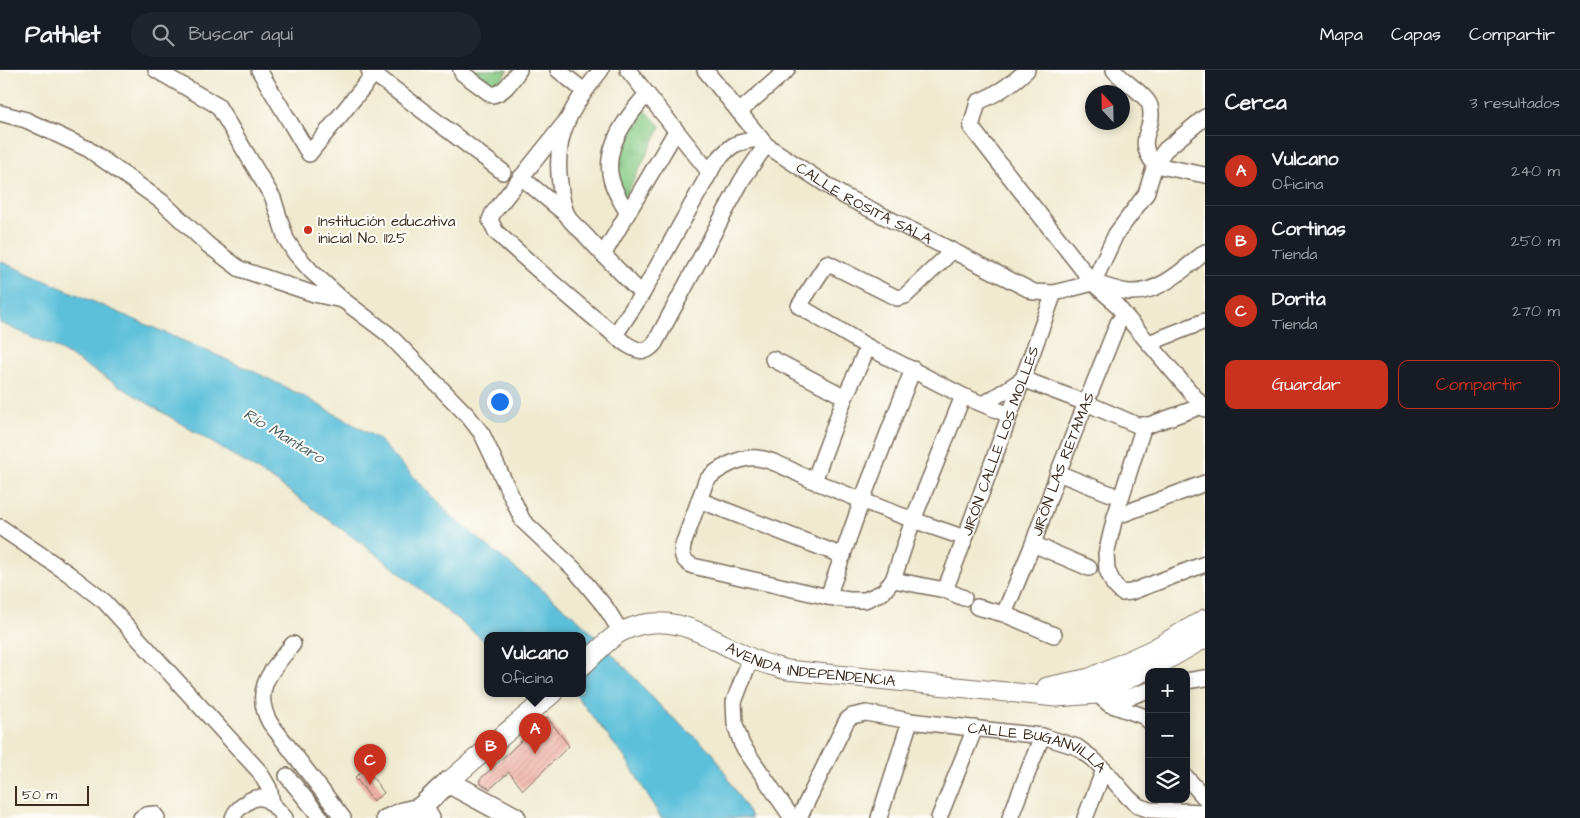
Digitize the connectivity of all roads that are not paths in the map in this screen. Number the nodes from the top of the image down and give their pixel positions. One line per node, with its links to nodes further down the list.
1 (156, 70): 36 (street)
2 (259, 70): 11 (street)
3 (461, 70): 4 (street)
4 (519, 70)
5 (558, 70): 13 (street)
6 (601, 70): 13 (street)
7 (628, 70): 14 (street)
8 (705, 70): 15 (street, CALLE ROSITA SALA)
9 (1027, 70): 33 (street)
10 (1114, 70): 22 (street)
11 (373, 71): 24 (street)
12 (779, 73): 15 (street)
13 (584, 90): 18 (street)
14 (647, 94): 19 (street); 28 (street)
15 (739, 112): 21 (street, CALLE ROSITA SALA)
16 (0, 113): 36 (street)
17 (1205, 117): 20 (street)
18 (566, 121): 27 (street); 29 (street)
19 (676, 131): 25 (street); 28 (street)
20 (1177, 141): 22 (street); 23 (street)
21 (763, 142): 25 (street); 30 (street, CALLE ROSITA SALA); 39 (street)
22 (1155, 165): 23 (street); 33 (street)
23 (1177, 169): 26 (street)
24 (503, 172)
25 (710, 172): 35 (street)
26 (1205, 175)
27 (521, 178): 29 (street); 39 (street)
28 (627, 212): 32 (street)
29 (568, 217): 32 (street)
30 (950, 250): 34 (street, CALLE ROSITA SALA); 41 (street)
31 (1205, 252): 33 (street)
32 (603, 255): 35 (street)
33 (1093, 283): 34 (street); 37 (street)
34 (1054, 293): 44 (street, JIRÓN CALLE LOS MOLLES)
35 (642, 294): 39 (street)
36 (342, 300): 71 (street)
37 (1124, 314): 40 (street); 47 (street, JIRÓN LAS RETAMAS)
38 (1205, 321): 40 (street)
39 (615, 335)
40 (1149, 343): 49 (street)
41 (868, 347): 43 (street); 46 (street)
42 (773, 359): 46 (street)
43 (913, 369): 45 (street); 57 (street)
44 (1022, 379): 47 (street); 48 (street); 50 (street, JIRÓN CALLE LOS MOLLES)
45 (963, 396): 48 (street); 59 (street)
46 (845, 397): 53 (street)
47 (1086, 403): 51 (street); 52 (street, JIRÓN LAS RETAMAS)
48 (984, 404): 50 (street)
49 (1204, 407): 51 (street)
50 (1009, 415): 61 (street, JIRÓN CALLE LOS MOLLES)
51 (1144, 425): 58 (street)
52 (1058, 473): 55 (street); 62 (street, JIRÓN LAS RETAMAS)
53 (814, 481): 56 (street); 57 (street)
54 (1205, 483): 58 (street)
55 (1111, 494)
56 (699, 500): 63 (street); 68 (street)
57 (862, 500): 59 (street); 63 (street)
58 (1115, 517): 64 (street)
59 (913, 520): 61 (street); 66 (street)
60 (0, 527): 92 (street)
61 (965, 538): 67 (street, JIRÓN CALLE LOS MOLLES)
62 (1034, 544): 65 (street); 69 (street, JIRÓN LAS RETAMAS)
63 (843, 556): 68 (street)
64 (1205, 564)
65 (1089, 568)
66 (893, 580): 67 (street); 68 (street)
67 (945, 590): 69 (street)
68 (828, 597)
69 (1004, 614): 72 (street)
70 (1205, 619): 80 (main road, AVENIDA INDEPENDENCIA)
71 (617, 635): 75 (main road, AVENIDA INDEPENDENCIA); 76 (main road)
72 (1054, 635)
73 (1205, 638): 82 (main road, AVENIDA INDEPENDENCIA)
74 (293, 644): 102 (street)
75 (751, 658): 80 (main road, AVENIDA INDEPENDENCIA); 96 (street)
76 (586, 662)
77 (1205, 678): 78 (street)
78 (1190, 680)
79 (1145, 691): 82 (street)
80 (1016, 692): 82 (main road, AVENIDA INDEPENDENCIA)
81 (549, 697): 90 (main road)
82 (1103, 699): 83 (street)
83 (1145, 718)
84 (910, 721): 85 (street, CALLE BUGANVILLA); 96 (street, CALLE BUGANVILLA); 105 (street)
85 (975, 728): 86 (street, CALLE BUGANVILLA); 106 (street)
86 (1042, 736): 87 (street, CALLE BUGANVILLA); 107 (street)
87 (1104, 770): 93 (street, CALLE BUGANVILLA); 108 (street)
88 (287, 776): 101 (street)
89 (1190, 780): 91 (street)
90 (448, 782): 95 (highway); 104 (highway)
91 (1202, 790)
92 (272, 803): 99 (street); 100 (street)
93 (1151, 809): 94 (street, CALLE BUGANVILLA)
94 (1205, 812)
95 (422, 814): 103 (street)
96 (800, 817)
97 (141, 818): 98 (street)
98 (157, 818)
99 (233, 818)
100 (284, 818)
101 (321, 818)
102 (343, 818)
103 (384, 818)
104 (515, 818)
105 (879, 818)
106 (939, 818)
107 (1010, 818)
108 (1086, 818)

